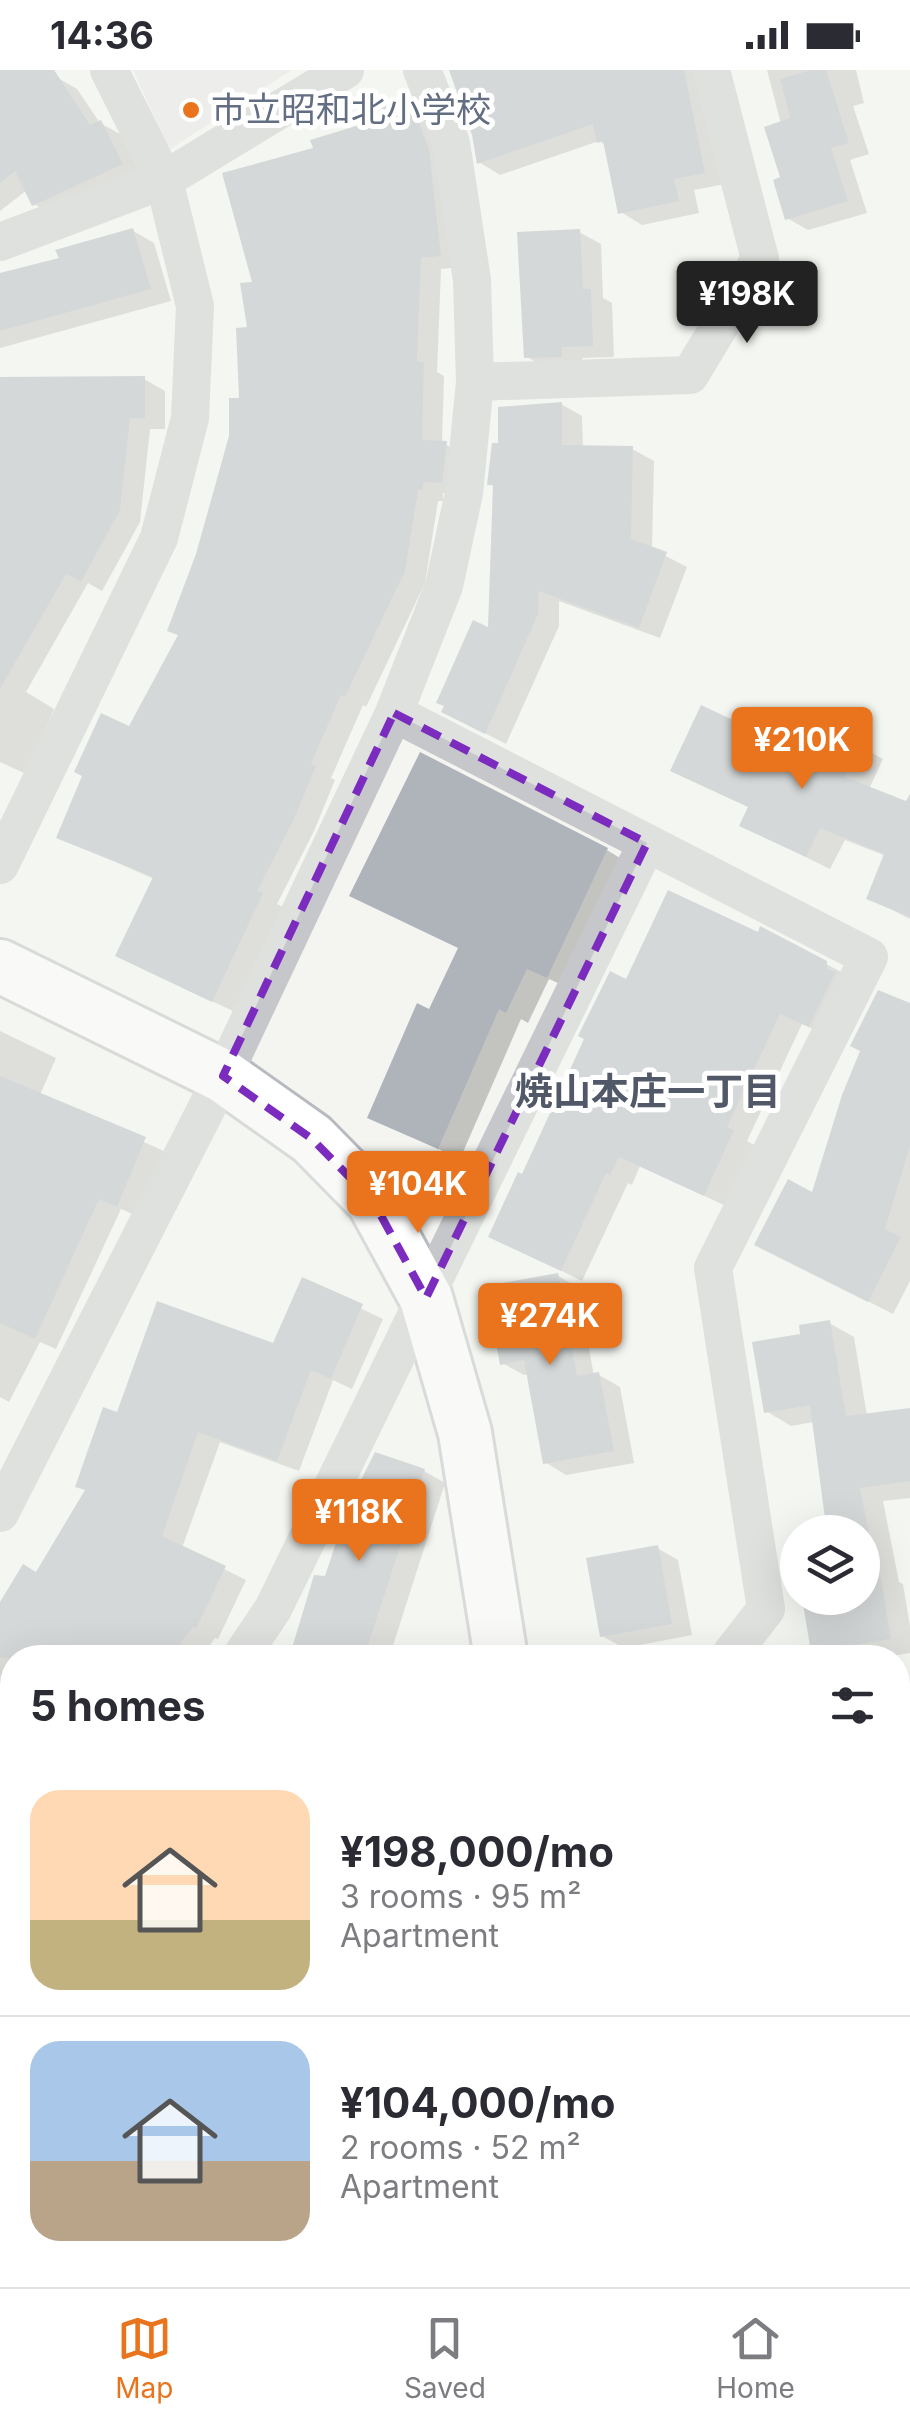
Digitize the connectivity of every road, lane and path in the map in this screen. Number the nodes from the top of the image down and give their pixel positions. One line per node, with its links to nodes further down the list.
1 (109, 70): 5 (street)
2 (345, 70): 5 (street)
3 (422, 70): 7 (street)
4 (711, 70): 7 (street)
5 (164, 180): 6 (street); 10 (street)
6 (0, 242)
7 (475, 382): 8 (street)
8 (394, 713): 9 (street); 12 (street)
9 (647, 843): 13 (street); 17 (street)
10 (0, 865)
11 (0, 966): 12 (street)
12 (223, 1076): 13 (street); 14 (street)
13 (426, 1298): 15 (street); 16 (street)
14 (0, 1512)
15 (249, 1645)
16 (500, 1645)
17 (738, 1645)

